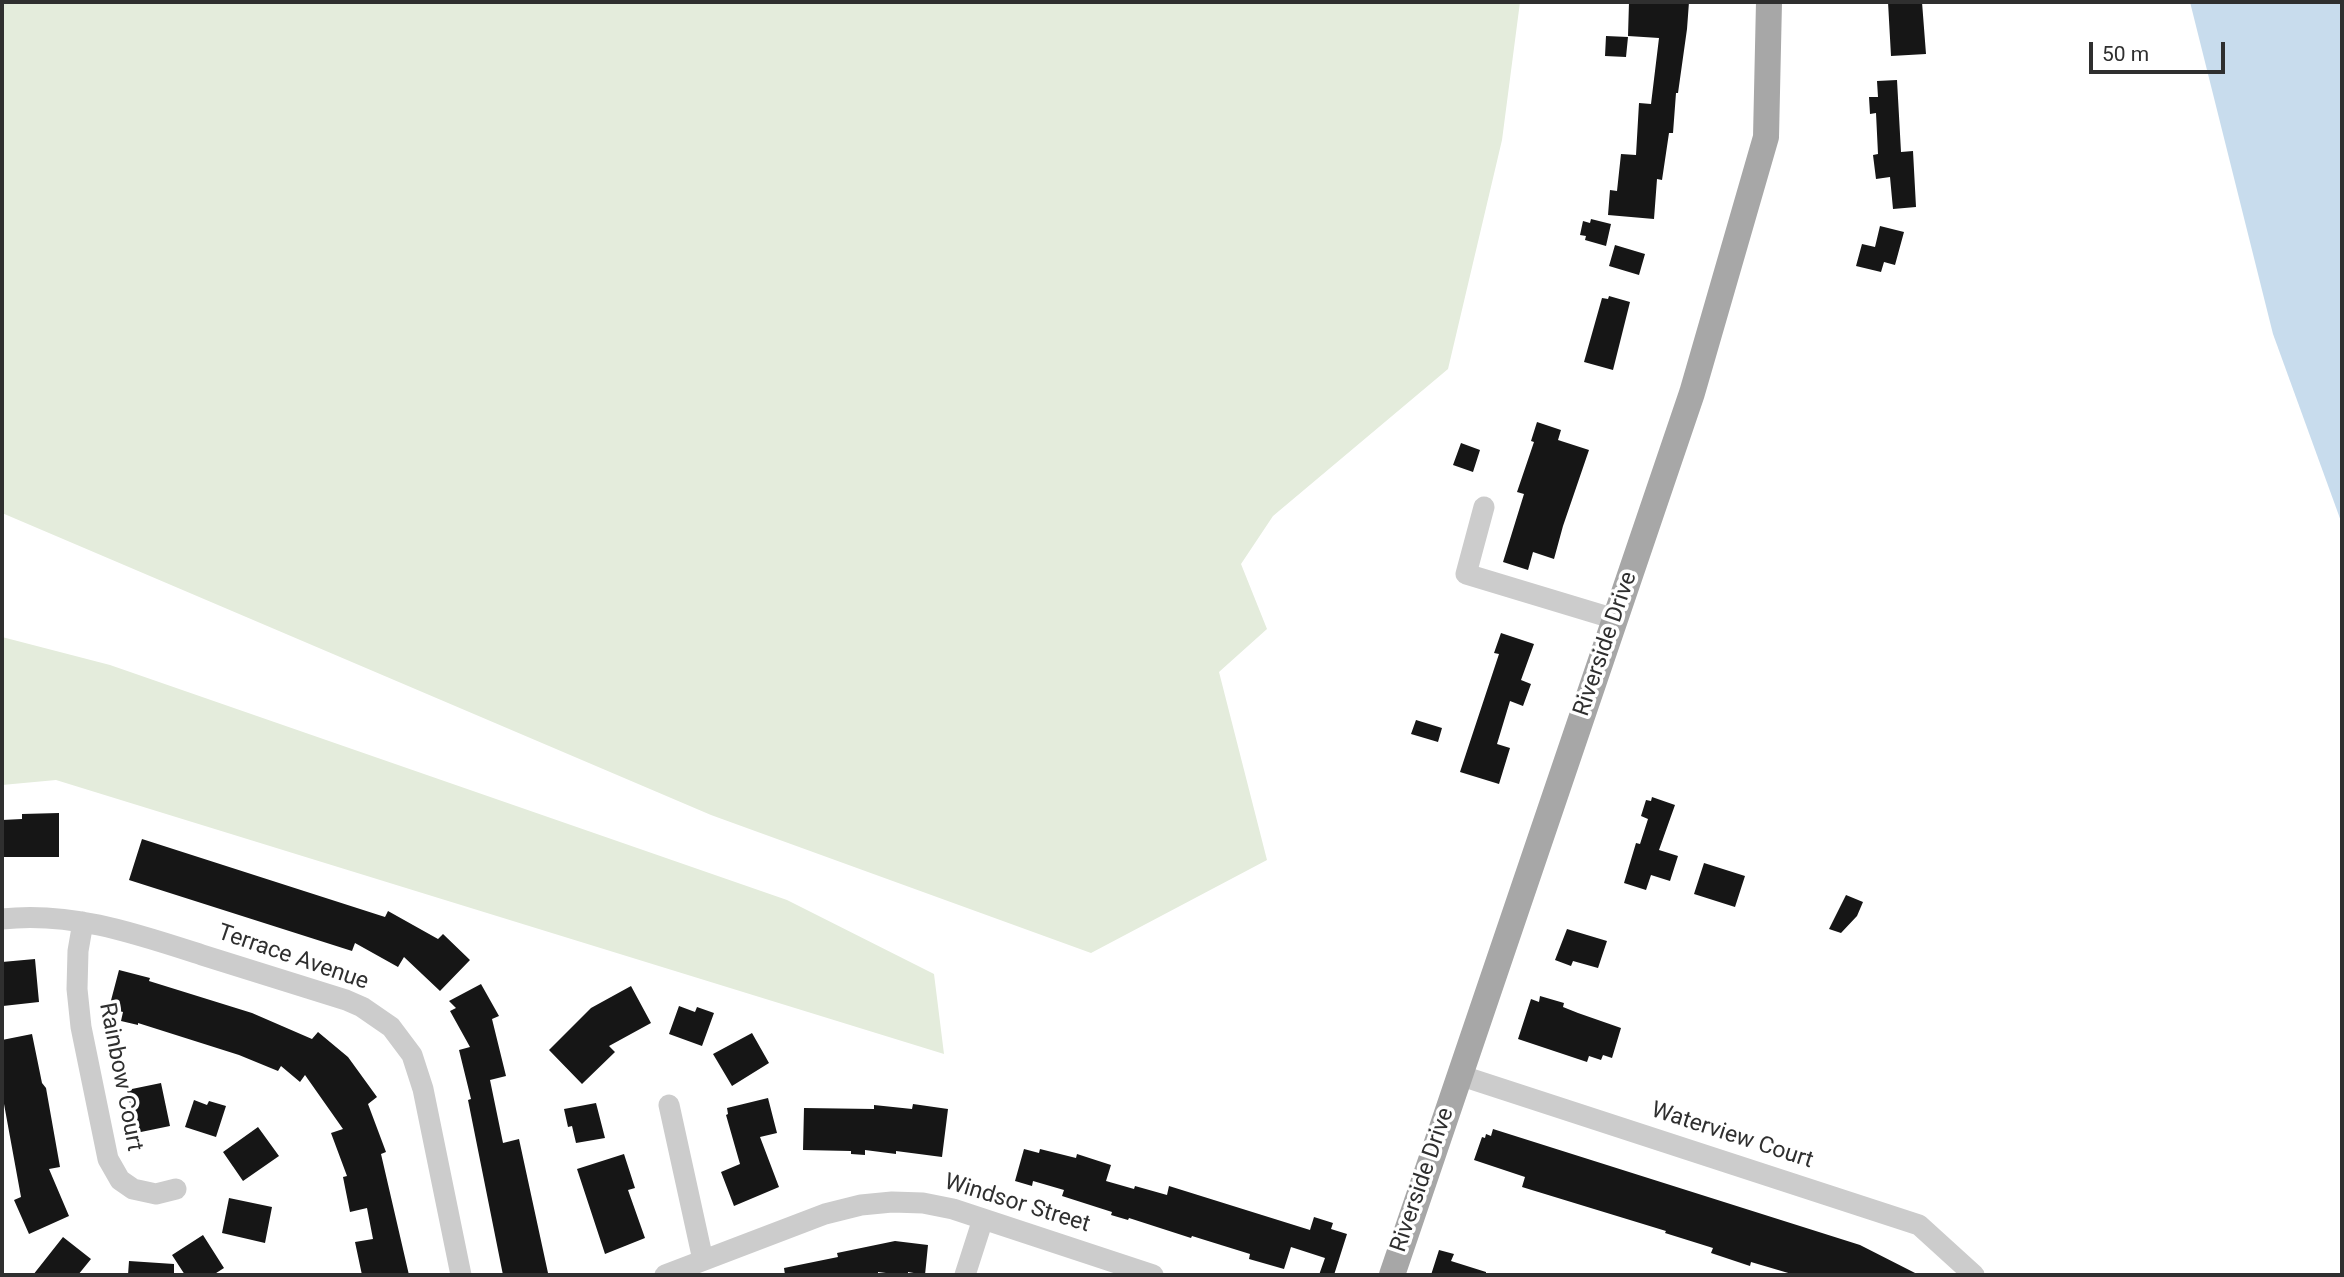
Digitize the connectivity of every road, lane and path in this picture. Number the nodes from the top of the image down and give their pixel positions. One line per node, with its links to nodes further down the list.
1 (1769, 2): 3 (main road, Riverside Drive)
2 (1484, 507): 3 (street)
3 (1615, 619): 6 (main road, Riverside Drive)
4 (2, 919): 5 (street, Terrace Avenue)
5 (83, 922): 8 (street, Rainbow Court); 11 (street, Terrace Avenue)
6 (1459, 1075): 15 (main road, Riverside Drive); 16 (street, Waterview Court)
7 (669, 1105): 10 (street)
8 (176, 1189)
9 (983, 1219): 10 (street, Windsor Street); 13 (street); 14 (street, Windsor Street)
10 (703, 1259): 12 (street, Windsor Street)
11 (461, 1275)
12 (665, 1275)
13 (965, 1275)
14 (1153, 1275)
15 (1392, 1275)
16 (1974, 1275)

